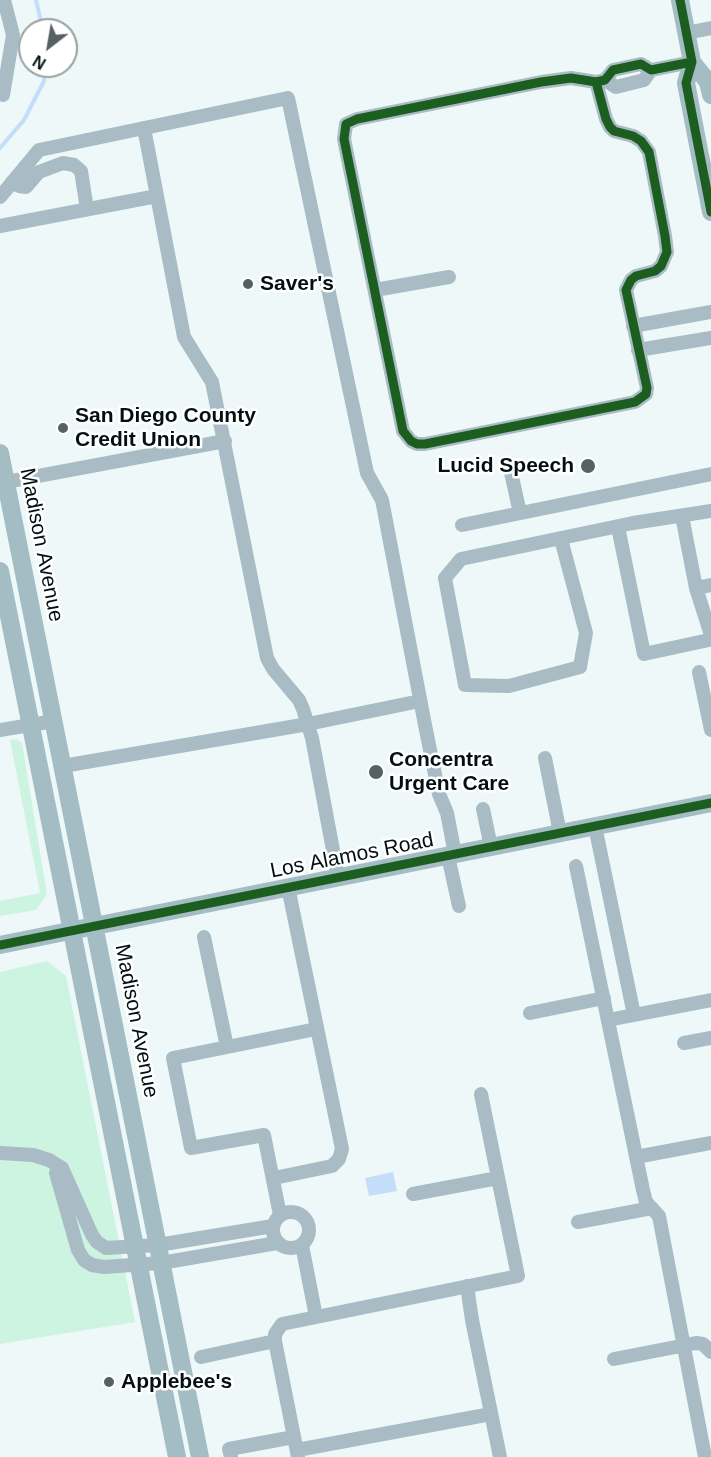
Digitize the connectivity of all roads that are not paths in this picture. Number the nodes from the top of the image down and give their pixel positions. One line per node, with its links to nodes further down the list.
1 (4, 0): 7 (street)
2 (680, 0): 4 (main road)
3 (711, 28): 4 (street)
4 (686, 33): 5 (main road)
5 (692, 62): 6 (street); 8 (main road); 15 (main road)
6 (600, 81): 18 (street); 21 (street)
7 (3, 95)
8 (711, 95)
9 (144, 128): 10 (street); 11 (street); 41 (street)
10 (12, 182): 12 (street); 13 (street)
11 (157, 196): 13 (street); 25 (street)
12 (0, 197)
13 (87, 209): 16 (street)
14 (0, 211): 16 (street)
15 (711, 212)
16 (1, 226)
17 (449, 277): 18 (street)
18 (375, 290): 24 (street)
19 (711, 312): 20 (street)
20 (668, 320): 21 (street); 23 (street)
21 (633, 326): 24 (street)
22 (711, 338): 23 (street)
23 (673, 344): 24 (street)
24 (638, 350)
25 (225, 441): 29 (street); 43 (street)
26 (0, 453): 29 (main road, Madison Avenue)
27 (510, 468): 31 (street)
28 (711, 474): 31 (street)
29 (3, 482): 42 (main road, Madison Avenue)
30 (711, 511): 32 (street)
31 (520, 513): 33 (street)
32 (682, 516): 34 (street); 38 (street)
33 (462, 525)
34 (618, 527): 35 (street); 39 (street)
35 (561, 539): 35 (street)
36 (0, 571): 44 (main road)
37 (711, 585): 38 (street)
38 (696, 588): 39 (street)
39 (711, 636)
40 (699, 672): 46 (street)
41 (420, 701): 43 (street); 54 (street)
42 (54, 721): 44 (street); 48 (main road, Madison Avenue)
43 (308, 724): 48 (street); 57 (street)
44 (31, 725): 45 (street); 62 (main road)
45 (0, 730)
46 (711, 730)
47 (544, 758): 52 (street)
48 (63, 766): 61 (main road, Madison Avenue)
49 (711, 803): 51 (main road, Los Alamos Road)
50 (483, 809): 53 (street)
51 (595, 826): 52 (main road, Los Alamos Road); 56 (street)
52 (560, 833): 53 (main road, Los Alamos Road)
53 (491, 847): 54 (main road, Los Alamos Road)
54 (452, 855): 57 (main road, Los Alamos Road); 60 (street)
55 (576, 866): 58 (street)
56 (606, 876): 58 (street); 68 (street)
57 (338, 878): 59 (main road, Los Alamos Road)
58 (580, 882): 65 (street)
59 (288, 888): 61 (main road, Los Alamos Road); 70 (street)
60 (459, 906)
61 (94, 926): 62 (main road, Los Alamos Road); 87 (main road, Madison Avenue)
62 (71, 931): 64 (main road, Los Alamos Road); 88 (main road)
63 (204, 937): 73 (street)
64 (0, 945)
65 (604, 998): 67 (street); 69 (street)
66 (711, 1000): 68 (street)
67 (530, 1013)
68 (634, 1015): 69 (street)
69 (608, 1020): 77 (street)
70 (316, 1029): 73 (street); 79 (street)
71 (711, 1038): 72 (street)
72 (684, 1043)
73 (227, 1047): 79 (street)
74 (481, 1094): 80 (street)
75 (711, 1143): 77 (street)
76 (0, 1153): 78 (street)
77 (636, 1157): 82 (street)
78 (49, 1160): 88 (street); 88 (street)
79 (274, 1178): 83 (street)
80 (498, 1178): 81 (street); 89 (street)
81 (413, 1194)
82 (652, 1208): 84 (street); 92 (street)
83 (276, 1221): 85 (street); 86 (street); 87 (street)
84 (578, 1222)
85 (277, 1243): 86 (street); 87 (street)
86 (302, 1245): 90 (street)
87 (159, 1254): 88 (street); 99 (main road, Madison Avenue)
88 (137, 1256): 98 (main road)
89 (467, 1286): 90 (street); 96 (street)
90 (316, 1317): 91 (street)
91 (275, 1341): 94 (street); 97 (street)
92 (685, 1344): 93 (street); 95 (street); 102 (street)
93 (711, 1352)
94 (201, 1357)
95 (614, 1359)
96 (491, 1414): 97 (street); 101 (street)
97 (296, 1448): 100 (street)
98 (177, 1457)
99 (200, 1457)
100 (231, 1457)
101 (500, 1457)
102 (705, 1457)

